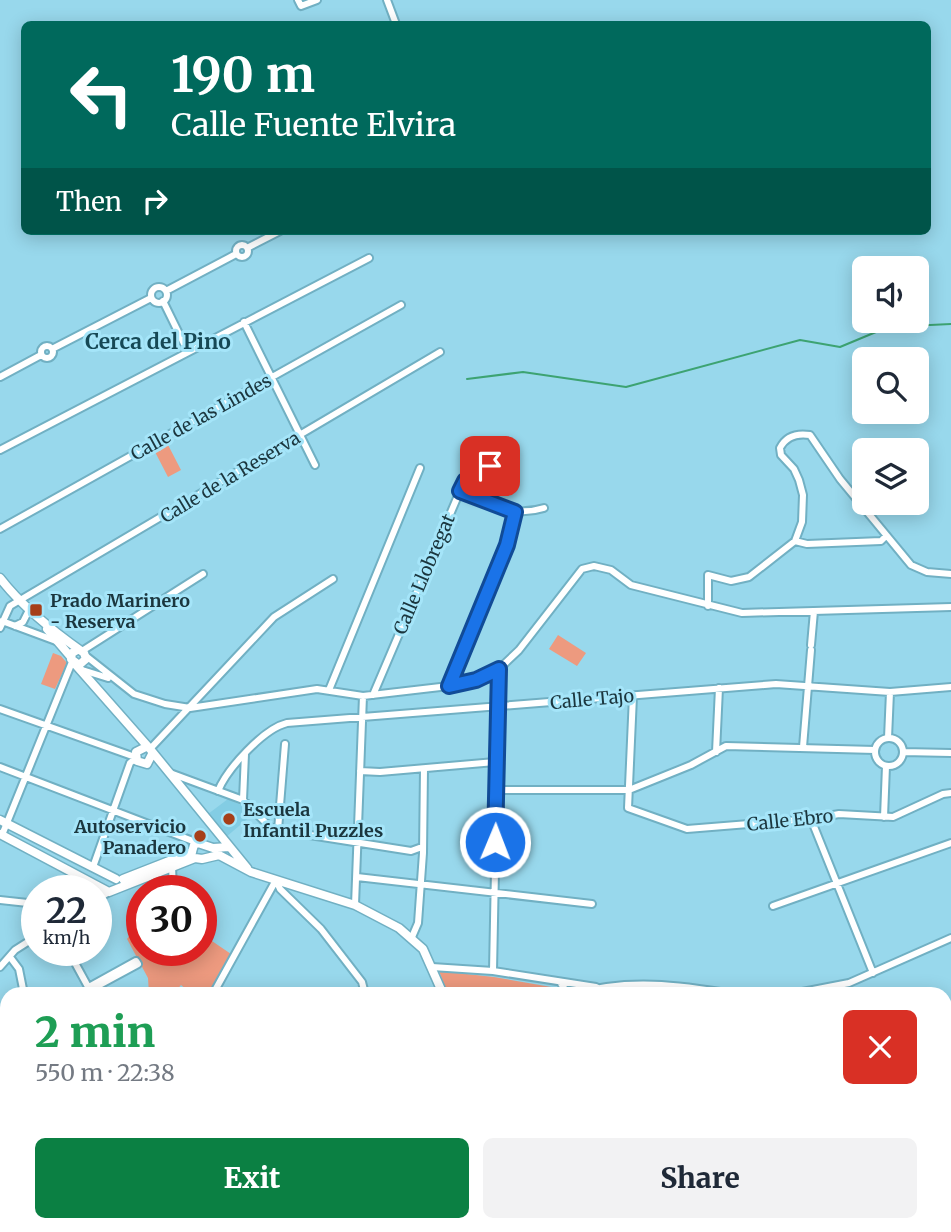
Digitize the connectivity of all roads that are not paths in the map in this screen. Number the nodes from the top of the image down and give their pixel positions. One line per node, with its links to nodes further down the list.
1 (317, 0): 3 (street)
2 (387, 0): 4 (street)
3 (299, 3)
4 (395, 21)
5 (272, 235): 7 (street)
6 (369, 258): 11 (street)
7 (166, 291): 8 (street); 9 (street)
8 (151, 298): 9 (street); 14 (street)
9 (163, 302): 12 (street)
10 (401, 305): 15 (street, Calle de las Lindes)
11 (244, 322): 12 (street); 15 (street)
12 (188, 352): 17 (street)
13 (440, 352): 16 (street, Calle de la Reserva)
14 (0, 376)
15 (272, 377): 16 (street); 24 (street, Calle de las Lindes)
16 (301, 435): 18 (street); 32 (street, Calle de la Reserva)
17 (0, 450)
18 (315, 465)
19 (490, 466): 21 (street, Calle Llobregat)
20 (421, 468): 49 (street)
21 (460, 491): 23 (street); 52 (street, Calle Llobregat)
22 (544, 508): 23 (street)
23 (515, 512): 46 (street)
24 (0, 529)
25 (886, 536): 26 (street); 26 (street); 28 (street)
26 (795, 541): 34 (street)
27 (203, 574): 42 (street)
28 (951, 574)
29 (0, 578): 31 (street)
30 (333, 579): 55 (street)
31 (11, 592): 32 (street); 33 (street)
32 (19, 601): 33 (street, Calle de la Reserva); 36 (street)
33 (10, 606): 39 (street)
34 (708, 606): 37 (street); 43 (street)
35 (951, 607): 37 (street)
36 (29, 610): 38 (street); 40 (street)
37 (814, 611): 45 (street)
38 (39, 618): 41 (street); 42 (street)
39 (1, 624): 40 (street)
40 (15, 625): 41 (street)
41 (56, 641): 42 (street)
42 (77, 658): 44 (street); 44 (street); 51 (street); 59 (street)
43 (499, 669): 46 (street); 56 (street)
44 (99, 670): 51 (street); 55 (street)
45 (809, 685): 48 (street, Calle Tajo); 50 (street, Calle Tajo); 63 (street)
46 (449, 686): 52 (street)
47 (951, 687): 50 (street, Calle Tajo)
48 (719, 688): 54 (street, Calle Tajo); 66 (street)
49 (329, 690): 53 (street); 55 (street)
50 (890, 692): 61 (street)
51 (101, 695): 60 (street)
52 (373, 695): 53 (street)
53 (363, 696): 58 (street)
54 (633, 696): 56 (street, Calle Tajo); 81 (street)
55 (190, 708): 64 (street)
56 (497, 708): 58 (street, Calle Tajo); 71 (street)
57 (0, 709): 59 (street)
58 (362, 718): 69 (street, Calle Tajo); 76 (street)
59 (45, 726): 70 (street); 78 (street)
60 (134, 733): 64 (street); 70 (street)
61 (888, 738): 65 (street); 67 (street)
62 (285, 744): 88 (street)
63 (803, 747): 65 (street); 66 (street)
64 (149, 750): 70 (street); 72 (street); 77 (street)
65 (875, 750): 73 (street)
66 (716, 752): 81 (street)
67 (903, 752): 68 (street); 73 (street)
68 (951, 753)
69 (245, 754): 79 (street, Calle Tajo); 83 (street)
70 (136, 756): 72 (street); 84 (street)
71 (495, 762): 75 (street); 80 (street)
72 (144, 764): 77 (street)
73 (886, 766): 85 (street)
74 (0, 767): 78 (street)
75 (424, 768): 76 (street); 93 (street)
76 (360, 771): 90 (street)
77 (170, 773): 79 (street); 94 (street)
78 (26, 777): 84 (street); 87 (street)
79 (218, 790): 83 (street)
80 (496, 790): 81 (street); 109 (street)
81 (629, 790): 86 (street, Calle Ebro)
82 (951, 793): 85 (street, Calle Ebro)
83 (243, 800): 88 (street)
84 (112, 810): 92 (street); 98 (street)
85 (884, 817): 86 (street, Calle Ebro)
86 (811, 819): 105 (street)
87 (4, 822): 89 (street); 98 (street)
88 (278, 830): 90 (street)
89 (1, 835): 99 (street)
90 (358, 842): 93 (street); 102 (street)
91 (951, 843): 105 (street)
92 (202, 844): 94 (street); 95 (street); 96 (street)
93 (422, 846): 106 (street)
94 (225, 850): 96 (street); 104 (street)
95 (193, 855): 96 (street); 97 (street); 103 (street)
96 (206, 857)
97 (172, 866): 101 (street); 108 (street)
98 (93, 867): 100 (street); 103 (street)
99 (81, 875)
100 (89, 875)
101 (172, 875)
102 (357, 877): 106 (street); 113 (street)
103 (116, 879): 107 (street)
104 (276, 880): 113 (street); 130 (street); 131 (street)
105 (837, 883): 114 (street); 123 (street)
106 (420, 885): 109 (street); 115 (street)
107 (112, 890)
108 (112, 891)
109 (494, 893): 112 (street); 122 (street)
110 (0, 900): 111 (street)
111 (21, 902)
112 (592, 904)
113 (355, 905): 115 (street)
114 (773, 906)
115 (412, 937): 121 (street)
116 (951, 938): 123 (street)
117 (21, 946): 118 (street)
118 (10, 957): 120 (street); 126 (street)
119 (77, 966): 127 (street)
120 (0, 967)
121 (432, 967): 122 (street); 132 (street)
122 (493, 971): 124 (street)
123 (873, 973): 125 (street)
124 (560, 982): 133 (street); 134 (street)
125 (849, 983): 136 (street); 137 (street)
126 (23, 987)
127 (88, 987)
128 (95, 987): 129 (street)
129 (96, 987)
130 (218, 987)
131 (363, 987)
132 (440, 987)
133 (563, 987)
134 (596, 987): 135 (street)
135 (690, 987)
136 (828, 987)
137 (849, 987)
138 (890, 1232): 139 (street)
139 (903, 1232)

